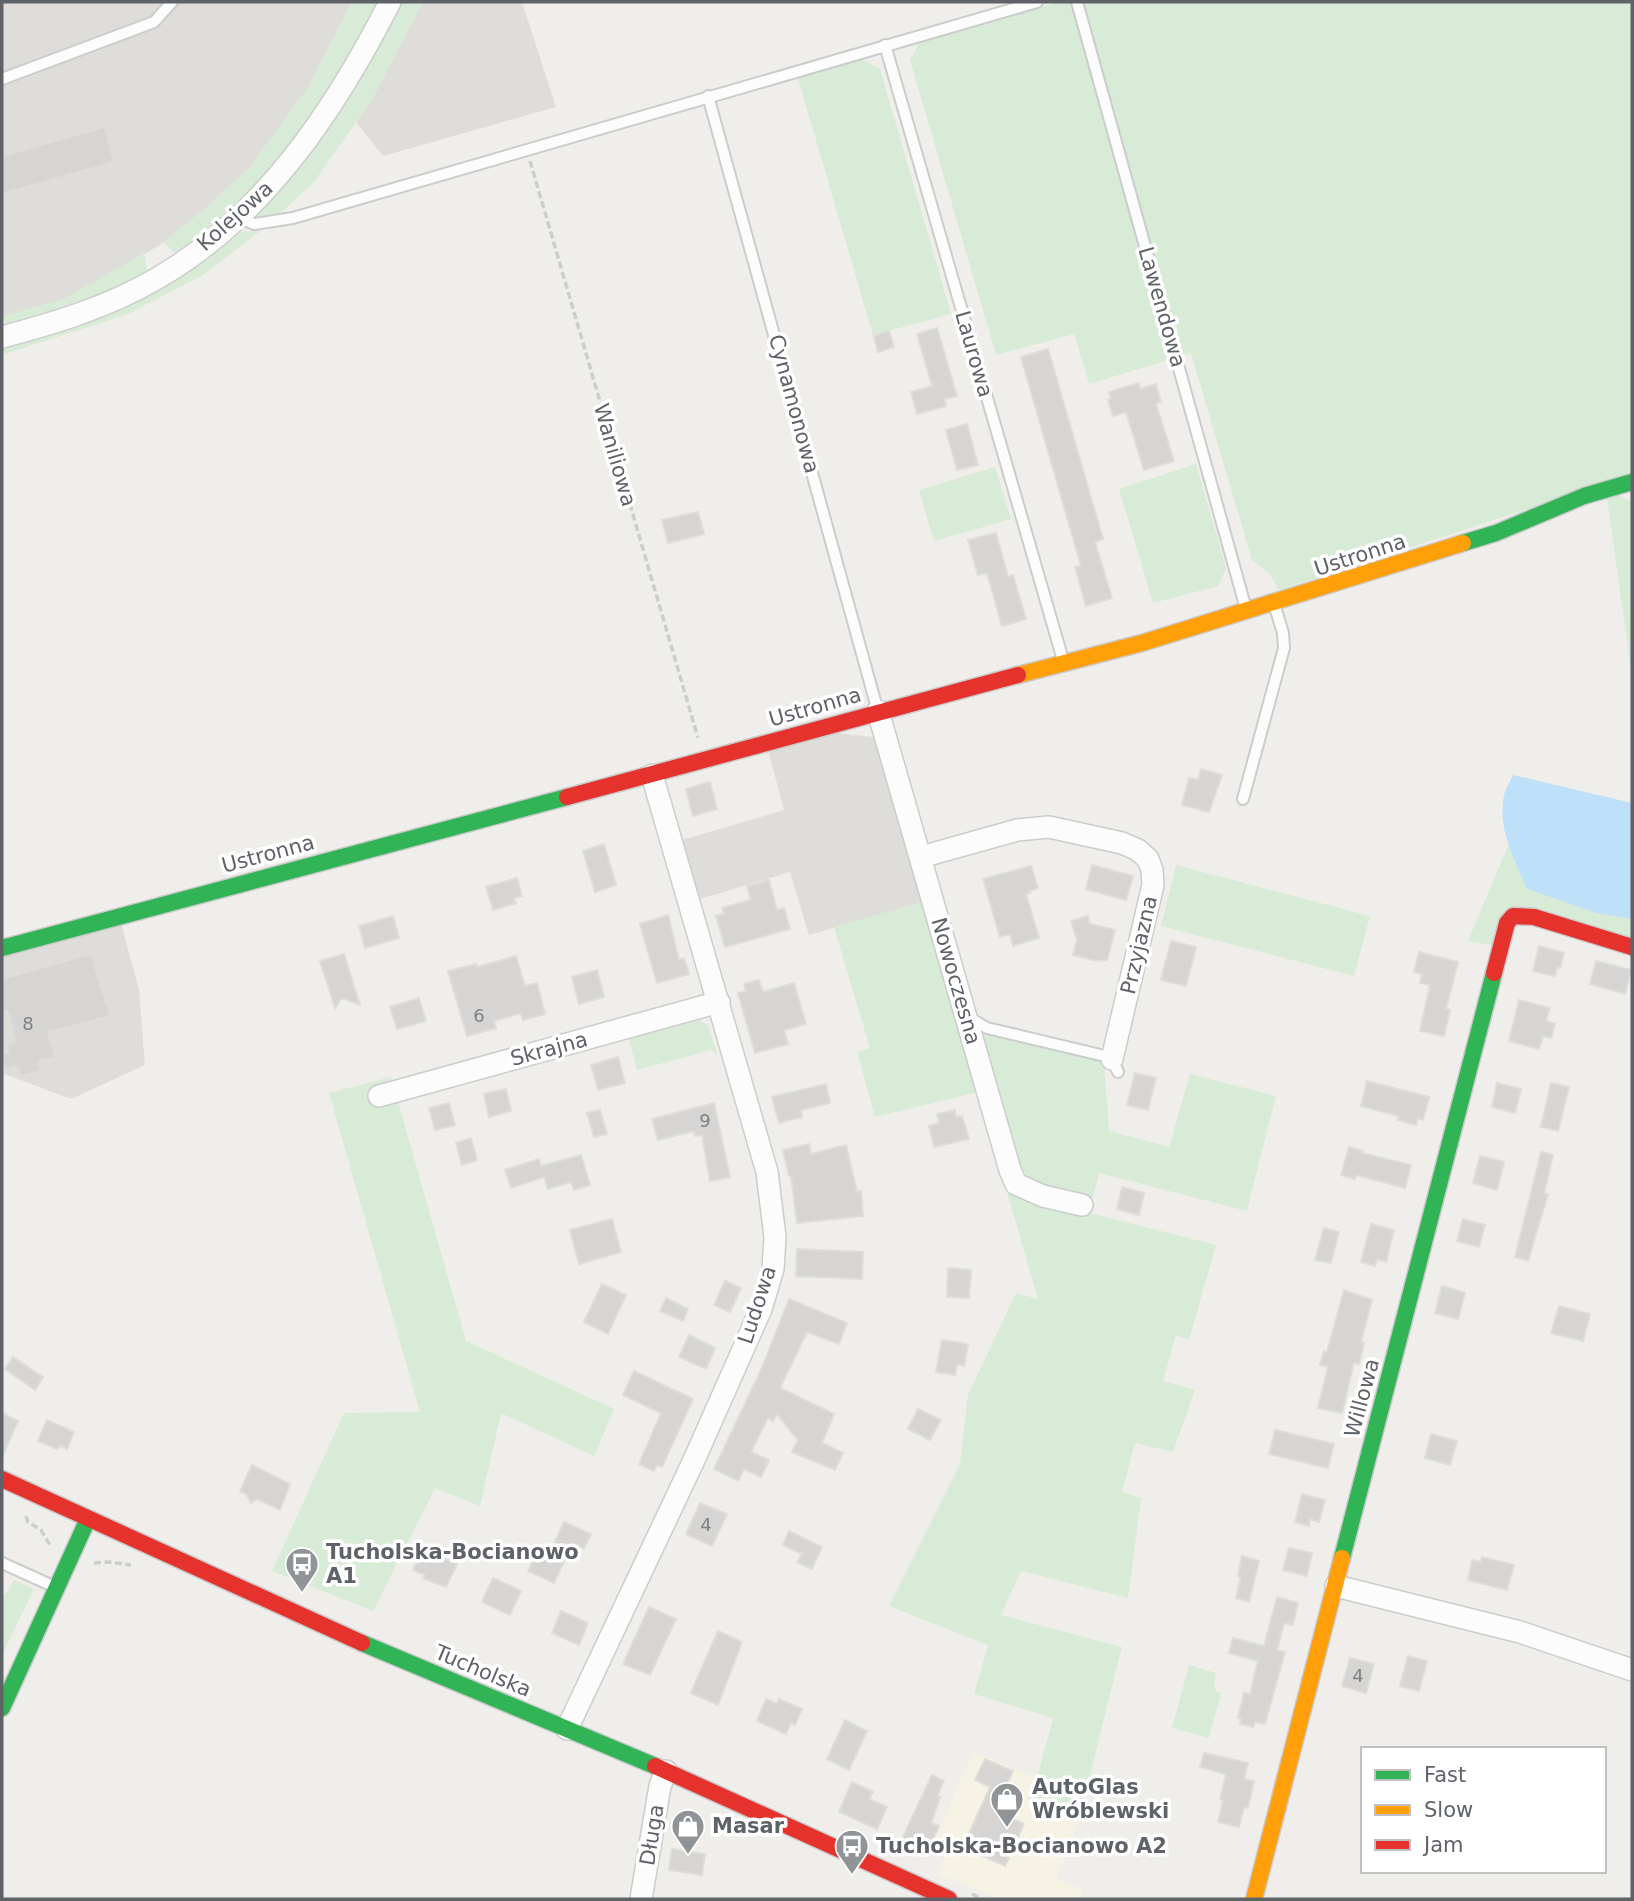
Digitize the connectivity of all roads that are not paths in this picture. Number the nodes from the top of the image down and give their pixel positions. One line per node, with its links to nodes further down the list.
1 (172, 2): 6 (lane)
2 (390, 2): 8 (street, Kolejowa)
3 (1037, 2): 5 (lane)
4 (1077, 2): 12 (lane, Lawendowa)
5 (886, 45): 7 (lane); 13 (lane, Laurowa)
6 (2, 79)
7 (708, 96): 8 (lane); 14 (lane, Cynamonowa)
8 (238, 217): 9 (street, Kolejowa)
9 (2, 337)
10 (1632, 482): 11 (street, Ustronna)
11 (1273, 604): 12 (street, Ustronna); 16 (lane)
12 (1247, 612): 13 (street, Ustronna)
13 (1063, 663): 14 (street, Ustronna)
14 (878, 711): 15 (street, Ustronna); 17 (street, Nowoczesna)
15 (652, 775): 19 (street, Ustronna); 20 (street, Ludowa)
16 (1243, 799)
17 (921, 857): 21 (street, Nowoczesna); 22 (street, Przyjazna)
18 (1632, 947): 28 (street, Willowa)
19 (2, 948)
20 (719, 1002): 23 (street, Skrajna); 32 (street, Ludowa)
21 (966, 1016): 22 (lane); 24 (street, Nowoczesna)
22 (1115, 1065)
23 (379, 1096)
24 (1082, 1205)
25 (2, 1479): 26 (street, Tucholska)
26 (88, 1519): 29 (street); 32 (street, Tucholska)
27 (2, 1563): 29 (lane)
28 (1336, 1586): 30 (street); 36 (street, Willowa)
29 (57, 1588): 31 (street)
30 (1632, 1670)
31 (2, 1708)
32 (567, 1729): 33 (street, Tucholska)
33 (666, 1771): 34 (street, Długa); 35 (street, Tucholska)
34 (641, 1899)
35 (949, 1899)
36 (1254, 1899)

